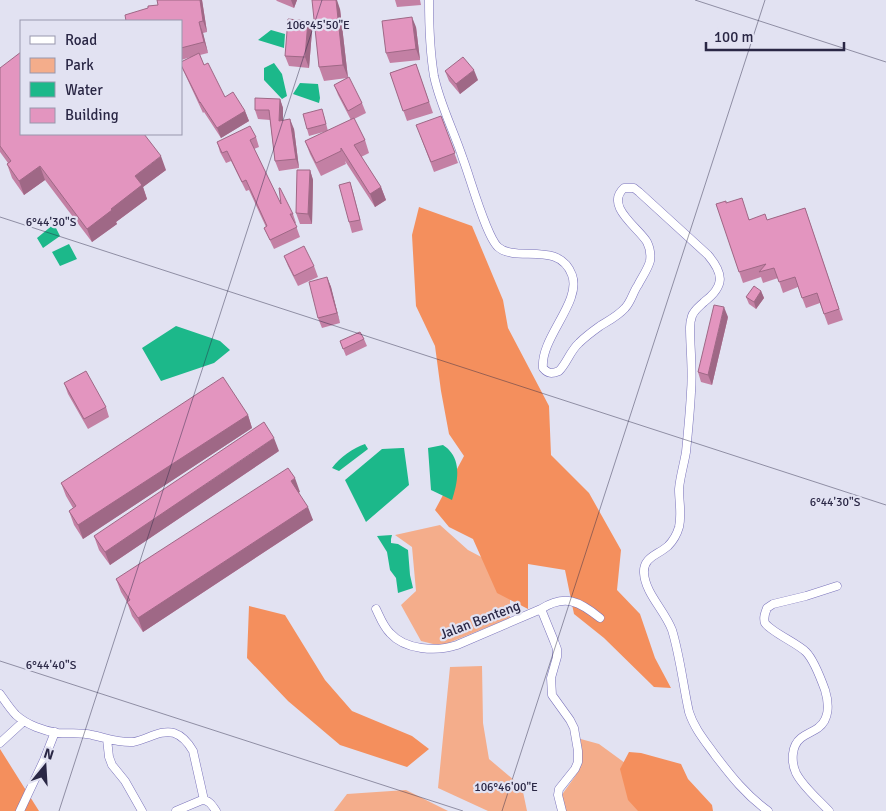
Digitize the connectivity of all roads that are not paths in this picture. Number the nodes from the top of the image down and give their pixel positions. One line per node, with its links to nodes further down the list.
1 (429, 0): 17 (street)
2 (837, 586): 18 (street)
3 (376, 609): 4 (street, Jalan Benteng)
4 (540, 609): 5 (street); 16 (street, Jalan Benteng)
5 (600, 618)
6 (0, 694): 7 (street)
7 (24, 721): 8 (street); 10 (street)
8 (55, 732): 9 (street); 12 (street)
9 (107, 739): 11 (street); 13 (street)
10 (0, 743)
11 (204, 800): 14 (street); 15 (street)
12 (20, 811)
13 (142, 811)
14 (176, 811)
15 (216, 811)
16 (562, 811)
17 (768, 811)
18 (829, 811)

